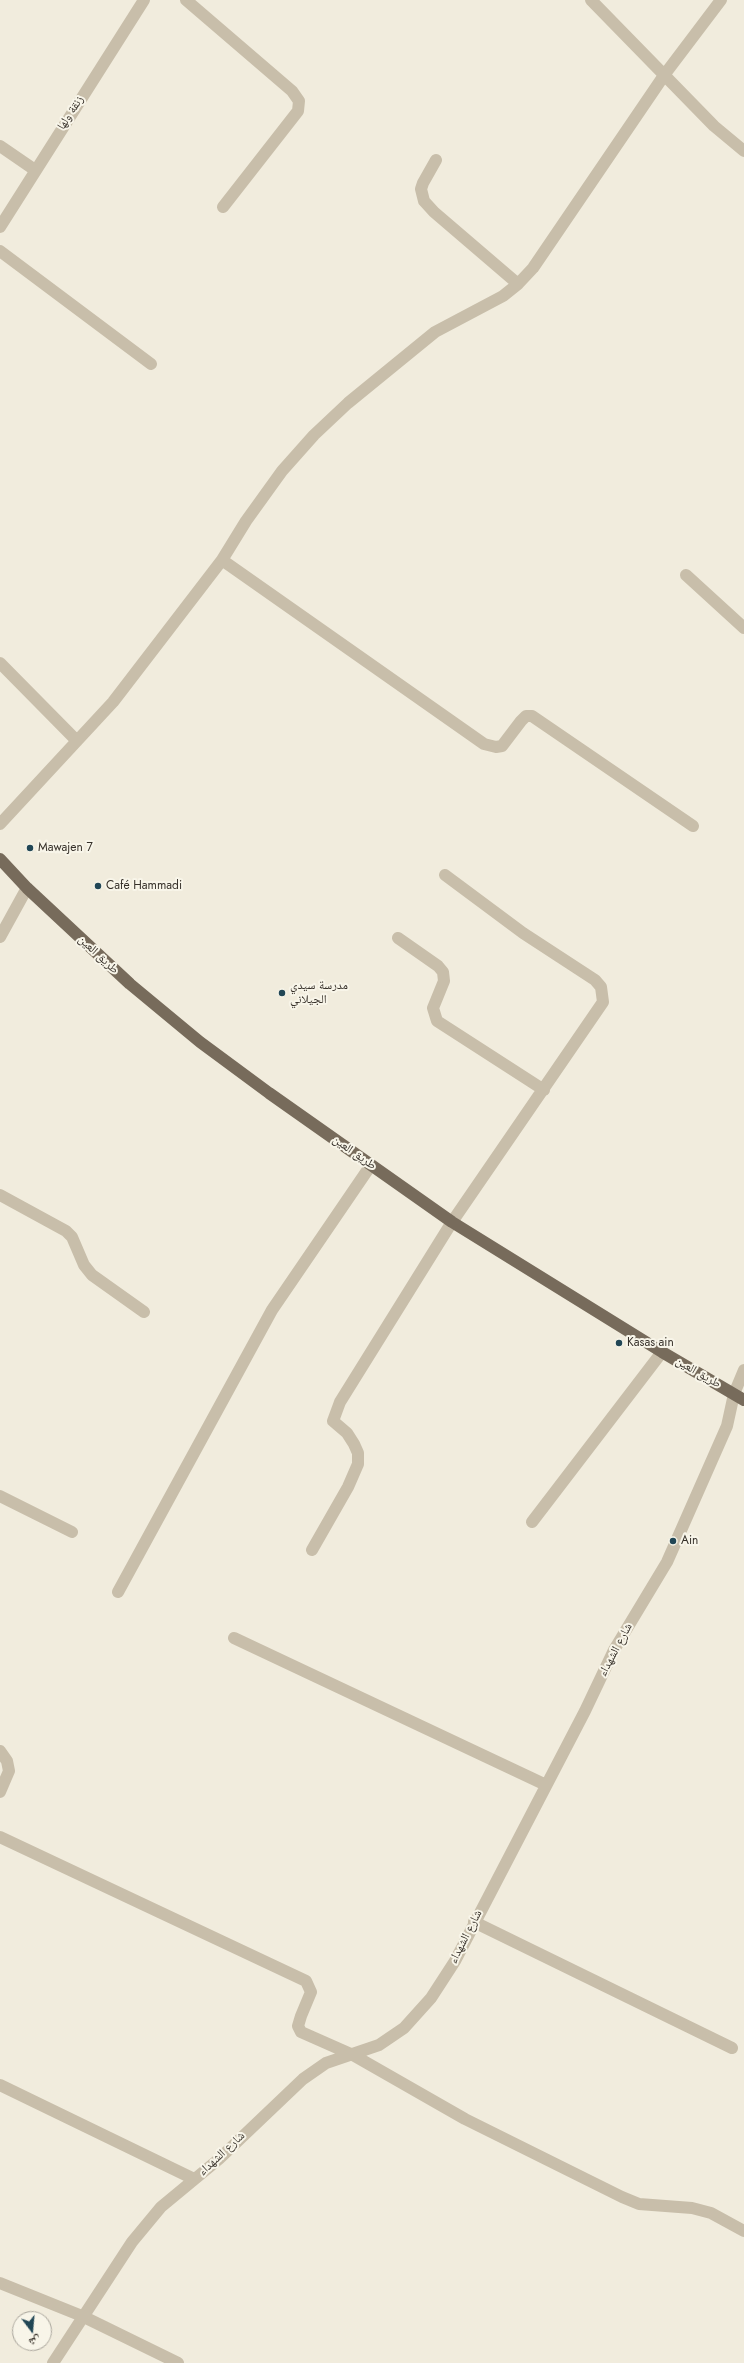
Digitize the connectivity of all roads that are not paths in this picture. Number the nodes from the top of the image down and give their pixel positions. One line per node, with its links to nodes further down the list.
1 (144, 0): 9 (street, زنقة ولها)
2 (186, 0): 10 (street)
3 (591, 0): 5 (street)
4 (721, 0): 5 (street)
5 (665, 74): 7 (street); 13 (street)
6 (0, 146): 9 (street)
7 (744, 150)
8 (436, 160): 13 (street)
9 (35, 170): 11 (street, زنقة ولها)
10 (223, 207)
11 (0, 226)
12 (0, 251): 14 (street)
13 (518, 284): 15 (street)
14 (151, 364)
15 (222, 560): 19 (street); 21 (street)
16 (686, 575): 17 (street)
17 (744, 628)
18 (0, 663): 19 (street)
19 (77, 741): 20 (street)
20 (0, 824)
21 (692, 826)
22 (0, 859): 24 (main road, طريق العين)
23 (445, 875): 27 (street)
24 (27, 888): 25 (street); 28 (main road, طريق العين)
25 (0, 937)
26 (398, 938): 27 (street)
27 (544, 1090): 30 (street)
28 (371, 1165): 30 (main road, طريق العين); 39 (street)
29 (0, 1195): 31 (street)
30 (452, 1222): 32 (main road, طريق العين); 38 (street)
31 (144, 1312)
32 (662, 1352): 34 (main road, طريق العين); 36 (street)
33 (744, 1370): 34 (street, شارع الشهداء)
34 (739, 1397): 42 (street, شارع الشهداء)
35 (0, 1496): 37 (street)
36 (532, 1522)
37 (72, 1532)
38 (312, 1550)
39 (118, 1592)
40 (234, 1638): 42 (street)
41 (0, 1751): 43 (street)
42 (546, 1785): 45 (street, شارع الشهداء)
43 (0, 1792)
44 (0, 1838): 47 (street)
45 (474, 1922): 46 (street); 47 (street, شارع الشهداء)
46 (732, 2048)
47 (353, 2055): 49 (street, شارع الشهداء); 50 (street)
48 (0, 2085): 49 (street)
49 (194, 2179): 52 (street, شارع الشهداء)
50 (744, 2231)
51 (0, 2283): 52 (street)
52 (82, 2316): 53 (street, شارع الشهداء); 54 (street)
53 (52, 2363)
54 (178, 2363)

